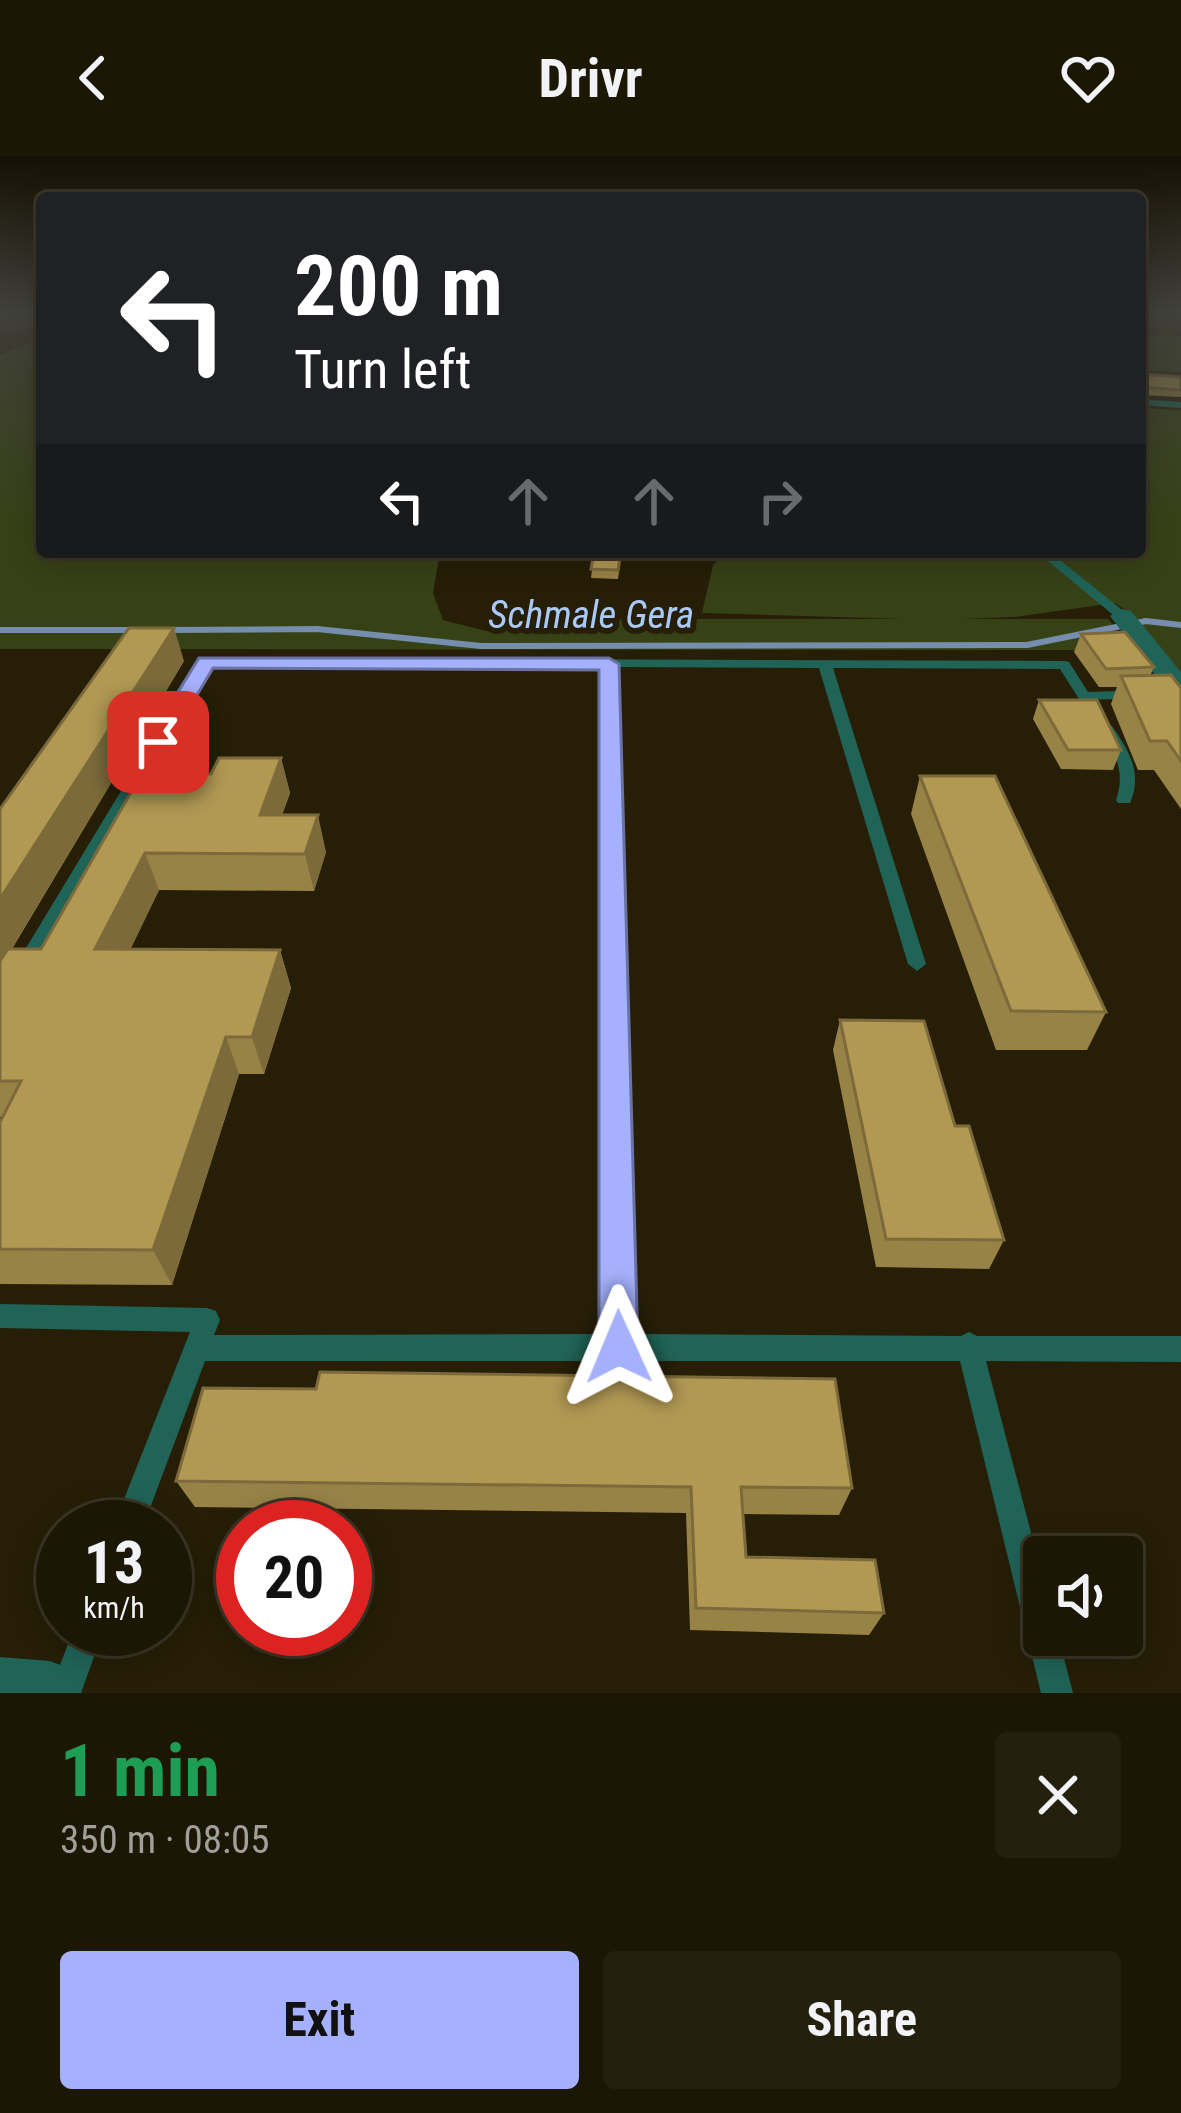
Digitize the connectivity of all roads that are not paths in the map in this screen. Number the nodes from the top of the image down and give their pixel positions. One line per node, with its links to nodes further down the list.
1 (1146, 402): 2 (lane)
2 (1181, 405)
3 (1050, 558): 4 (lane)
4 (1122, 616): 7 (street)
5 (609, 664): 6 (lane); 11 (lane); 14 (lane)
6 (825, 664): 8 (lane); 10 (lane)
7 (1181, 692): 8 (lane)
8 (1084, 696): 9 (lane)
9 (1124, 800)
10 (917, 964)
11 (0, 1007)
12 (0, 1316): 15 (lane)
13 (969, 1345): 14 (lane); 16 (lane); 22 (lane)
14 (619, 1347): 15 (lane)
15 (196, 1348): 17 (lane)
16 (1181, 1349)
17 (138, 1500)
18 (79, 1656): 21 (lane)
19 (0, 1689): 20 (street)
20 (50, 1693)
21 (65, 1693)
22 (1058, 1693)

